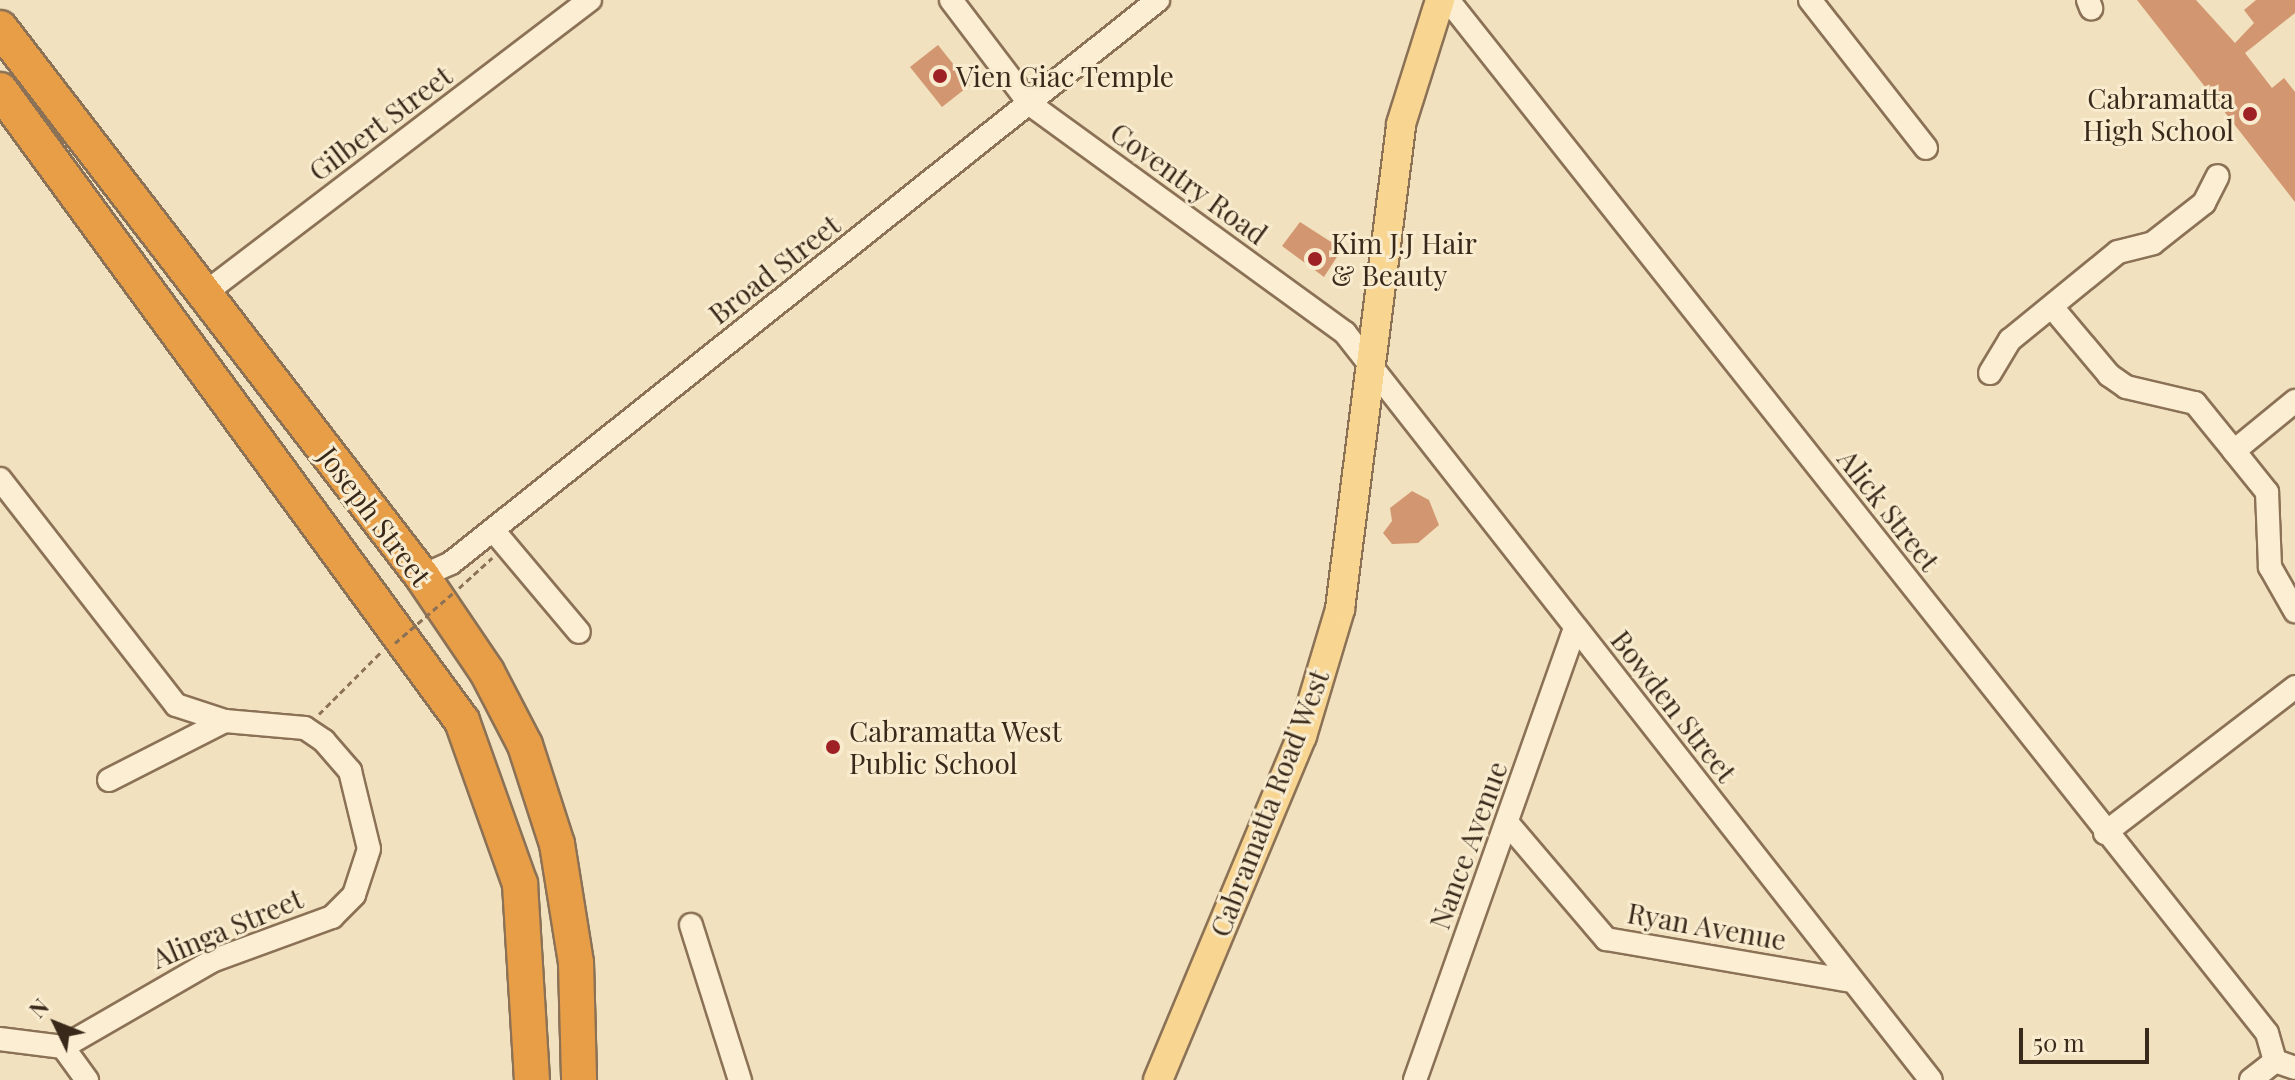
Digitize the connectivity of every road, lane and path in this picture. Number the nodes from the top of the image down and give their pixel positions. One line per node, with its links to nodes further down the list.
1 (590, 0): 12 (street, Gilbert Street)
2 (951, 0): 9 (street, Coventry Road)
3 (1158, 0): 9 (street, Broad Street)
4 (1440, 0): 14 (main road, Cabramatta Road West)
5 (1448, 0): 32 (street, Alick Street)
6 (1810, 0): 10 (street)
7 (0, 28): 12 (highway, Joseph Street)
8 (0, 90): 39 (highway, Joseph Street)
9 (1030, 104): 14 (street, Coventry Road); 19 (street, Broad Street)
10 (1926, 148)
11 (2218, 176): 13 (street)
12 (205, 293): 20 (highway, Joseph Street)
13 (2052, 307): 15 (street); 17 (street)
14 (1370, 369): 23 (street, Bowden Street); 42 (main road, Cabramatta Road West)
15 (1990, 373)
16 (2295, 401): 17 (street)
17 (2234, 451): 22 (street)
18 (0, 479): 28 (street)
19 (490, 532): 20 (street, Broad Street); 24 (street)
20 (422, 576): 40 (highway, Joseph Street)
21 (454, 592): 25 (path, bridge)
22 (2295, 611)
23 (1575, 629): 31 (street, Nance Avenue); 34 (street, Bowden Street)
24 (579, 632)
25 (402, 656)
26 (395, 658): 29 (path)
27 (2295, 687): 32 (street)
28 (225, 721): 29 (street); 30 (street)
29 (305, 728): 36 (street, Alinga Street)
30 (109, 780)
31 (1509, 825): 34 (street, Ryan Avenue); 43 (street, Nance Avenue)
32 (2105, 833): 37 (street, Alick Street)
33 (691, 925): 41 (street)
34 (1851, 981): 44 (street, Bowden Street)
35 (0, 1039): 36 (street)
36 (63, 1047): 38 (street)
37 (2285, 1064): 45 (street)
38 (87, 1080)
39 (532, 1080)
40 (579, 1080)
41 (740, 1080)
42 (1158, 1080)
43 (1415, 1080)
44 (1931, 1080)
45 (2251, 1080)

